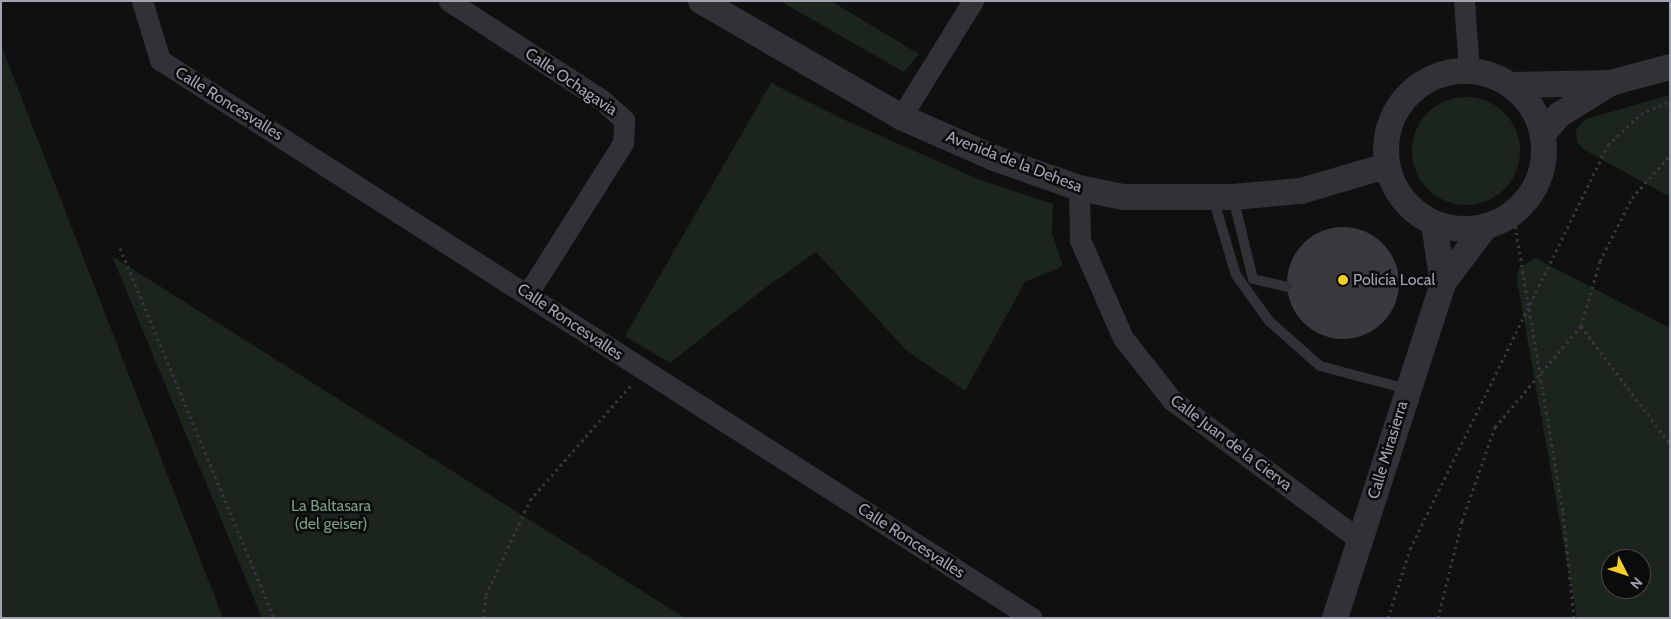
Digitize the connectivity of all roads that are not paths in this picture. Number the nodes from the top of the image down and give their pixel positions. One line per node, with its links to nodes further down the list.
1 (142, 1): 19 (street, Calle Roncesvalles)
2 (449, 1): 19 (street, Calle Ochagavia)
3 (701, 1): 10 (street, Avenida de la Dehesa)
4 (973, 1): 10 (street)
5 (1464, 1): 7 (street)
6 (1670, 67): 8 (street)
7 (1469, 70): 9 (street); 12 (street)
8 (1610, 84): 9 (street); 11 (street)
9 (1512, 85): 11 (street)
10 (901, 117): 13 (street, Avenida de la Dehesa)
11 (1543, 134): 16 (street)
12 (1386, 166): 14 (street, Avenida de la Dehesa); 15 (street)
13 (1079, 188): 14 (street, Avenida de la Dehesa); 21 (street, Calle Juan de la Cierva)
14 (1222, 197): 18 (lane); 20 (lane)
15 (1434, 224): 16 (street); 17 (street, Calle Mirasierra)
16 (1486, 226): 17 (street, Calle Mirasierra)
17 (1442, 283): 20 (street, Calle Mirasierra)
18 (1287, 287)
19 (528, 293): 22 (street, Calle Roncesvalles)
20 (1407, 389): 21 (street, Calle Mirasierra)
21 (1360, 540): 23 (street, Calle Mirasierra)
22 (1032, 618)
23 (1335, 618)

